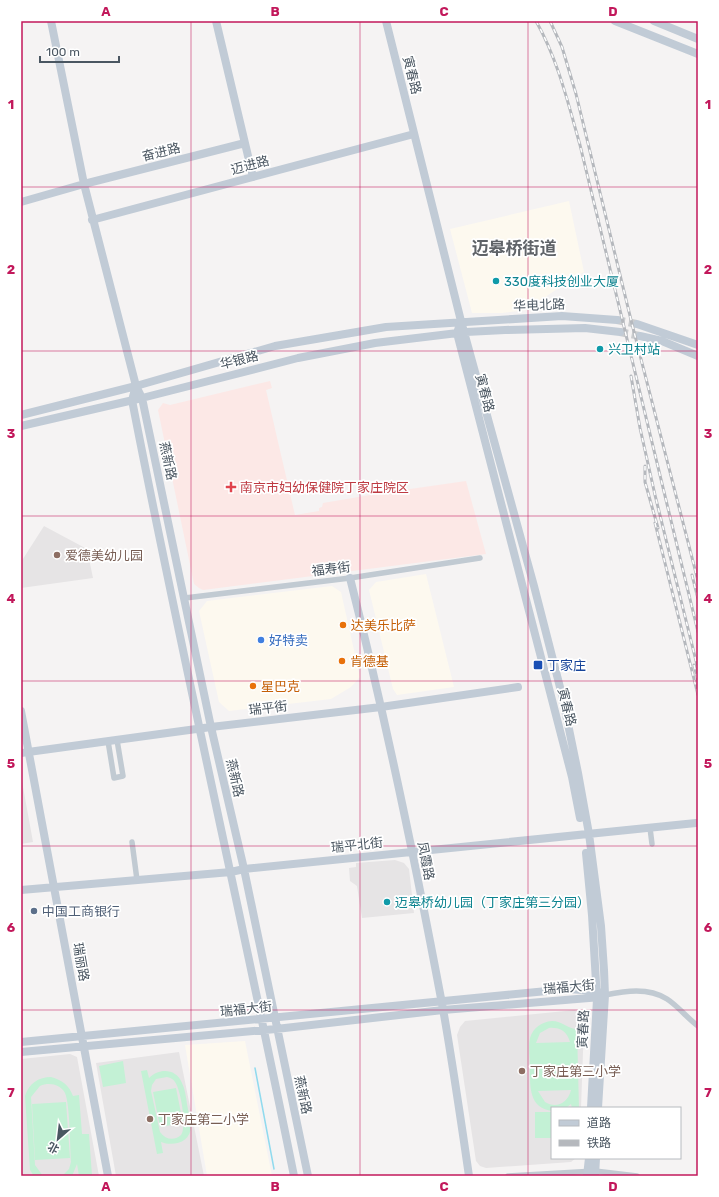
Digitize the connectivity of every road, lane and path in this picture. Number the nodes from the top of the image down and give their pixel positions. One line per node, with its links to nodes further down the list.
1 (51, 21): 11 (street, 燕新路)
2 (216, 21): 9 (street)
3 (386, 21): 8 (street, 寅春路)
4 (614, 21): 7 (street)
5 (654, 21): 6 (street)
6 (698, 39)
7 (698, 54)
8 (414, 134): 10 (street, 迈进路); 15 (street, 寅春路)
9 (245, 143): 10 (street); 11 (street, 奋进路)
10 (253, 177): 13 (street, 迈进路)
11 (84, 184): 12 (street, 奋进路); 13 (street, 燕新路)
12 (21, 202)
13 (92, 220): 23 (street, 燕新路)
14 (617, 320): 15 (street, 华电北路)
15 (461, 321): 17 (street, 寅春路); 19 (street); 23 (street, 华银路)
16 (637, 324): 21 (street)
17 (466, 332): 18 (street, 华电北路); 19 (street, 华银路); 41 (street, 寅春路)
18 (620, 332)
19 (457, 333): 24 (street, 华银路); 41 (street, 寅春路)
20 (640, 336): 22 (street)
21 (698, 345)
22 (698, 356)
23 (136, 386): 24 (street, 燕新路); 25 (street, 燕新路); 26 (street, 华银路)
24 (142, 398): 25 (street, 华银路); 30 (street, 燕新路)
25 (132, 400): 27 (street, 华银路); 35 (street, 燕新路)
26 (21, 415)
27 (21, 426)
28 (480, 558): 29 (street, 福寿街)
29 (350, 578): 30 (street, 福寿街); 32 (street, 凤霞路)
30 (185, 598): 34 (street, 燕新路)
31 (518, 687): 32 (street, 瑞平街)
32 (381, 707): 34 (street, 瑞平街); 44 (street, 凤霞路)
33 (21, 711): 38 (street, 瑞丽路)
34 (211, 727): 35 (street, 瑞平街); 45 (street, 燕新路)
35 (199, 728): 36 (street, 瑞平街); 46 (street, 燕新路)
36 (117, 740): 37 (street, 瑞平街); 37 (street)
37 (108, 741): 38 (street, 瑞平街)
38 (25, 752): 48 (street, 瑞丽路)
39 (696, 824): 40 (street, 瑞平北街)
40 (650, 828): 41 (street, 瑞平北街); 43 (street)
41 (586, 835): 44 (street, 瑞平北街); 50 (street, 寅春路); 51 (street, 寅春路)
42 (132, 842): 47 (street)
43 (652, 844)
44 (412, 852): 45 (street, 瑞平北街); 52 (street, 凤霞路)
45 (244, 869): 46 (street, 瑞平北街); 54 (street, 燕新路)
46 (231, 872): 47 (street, 瑞平北街); 55 (street, 燕新路)
47 (137, 880): 48 (street, 瑞平北街)
48 (55, 886): 49 (street, 瑞平北街); 59 (street, 瑞丽路)
49 (21, 890)
50 (597, 995): 51 (street, 瑞福大街); 52 (street, 瑞福大街); 53 (street, 瑞福大街); 63 (street, 寅春路)
51 (605, 995): 56 (street); 64 (street, 寅春路)
52 (442, 1002): 53 (street, 凤霞路); 54 (street, 瑞福大街)
53 (443, 1010): 57 (street, 瑞福大街); 71 (street, 凤霞路)
54 (274, 1018): 55 (street, 瑞福大街); 57 (street, 燕新路)
55 (263, 1020): 58 (street, 燕新路); 59 (street, 瑞福大街)
56 (698, 1026)
57 (276, 1029): 58 (street, 瑞福大街); 70 (street, 燕新路)
58 (265, 1030): 61 (street, 瑞福大街); 69 (street, 燕新路)
59 (82, 1037): 60 (street, 瑞福大街); 61 (street, 瑞丽路)
60 (21, 1042)
61 (84, 1047): 62 (street, 瑞福大街); 68 (street, 瑞丽路)
62 (21, 1052)
63 (591, 1107)
64 (598, 1107)
65 (589, 1159): 67 (street)
66 (596, 1159): 67 (street)
67 (591, 1174): 72 (street); 73 (street)
68 (108, 1176)
69 (294, 1176)
70 (308, 1176)
71 (470, 1176)
72 (508, 1176)
73 (637, 1176)

